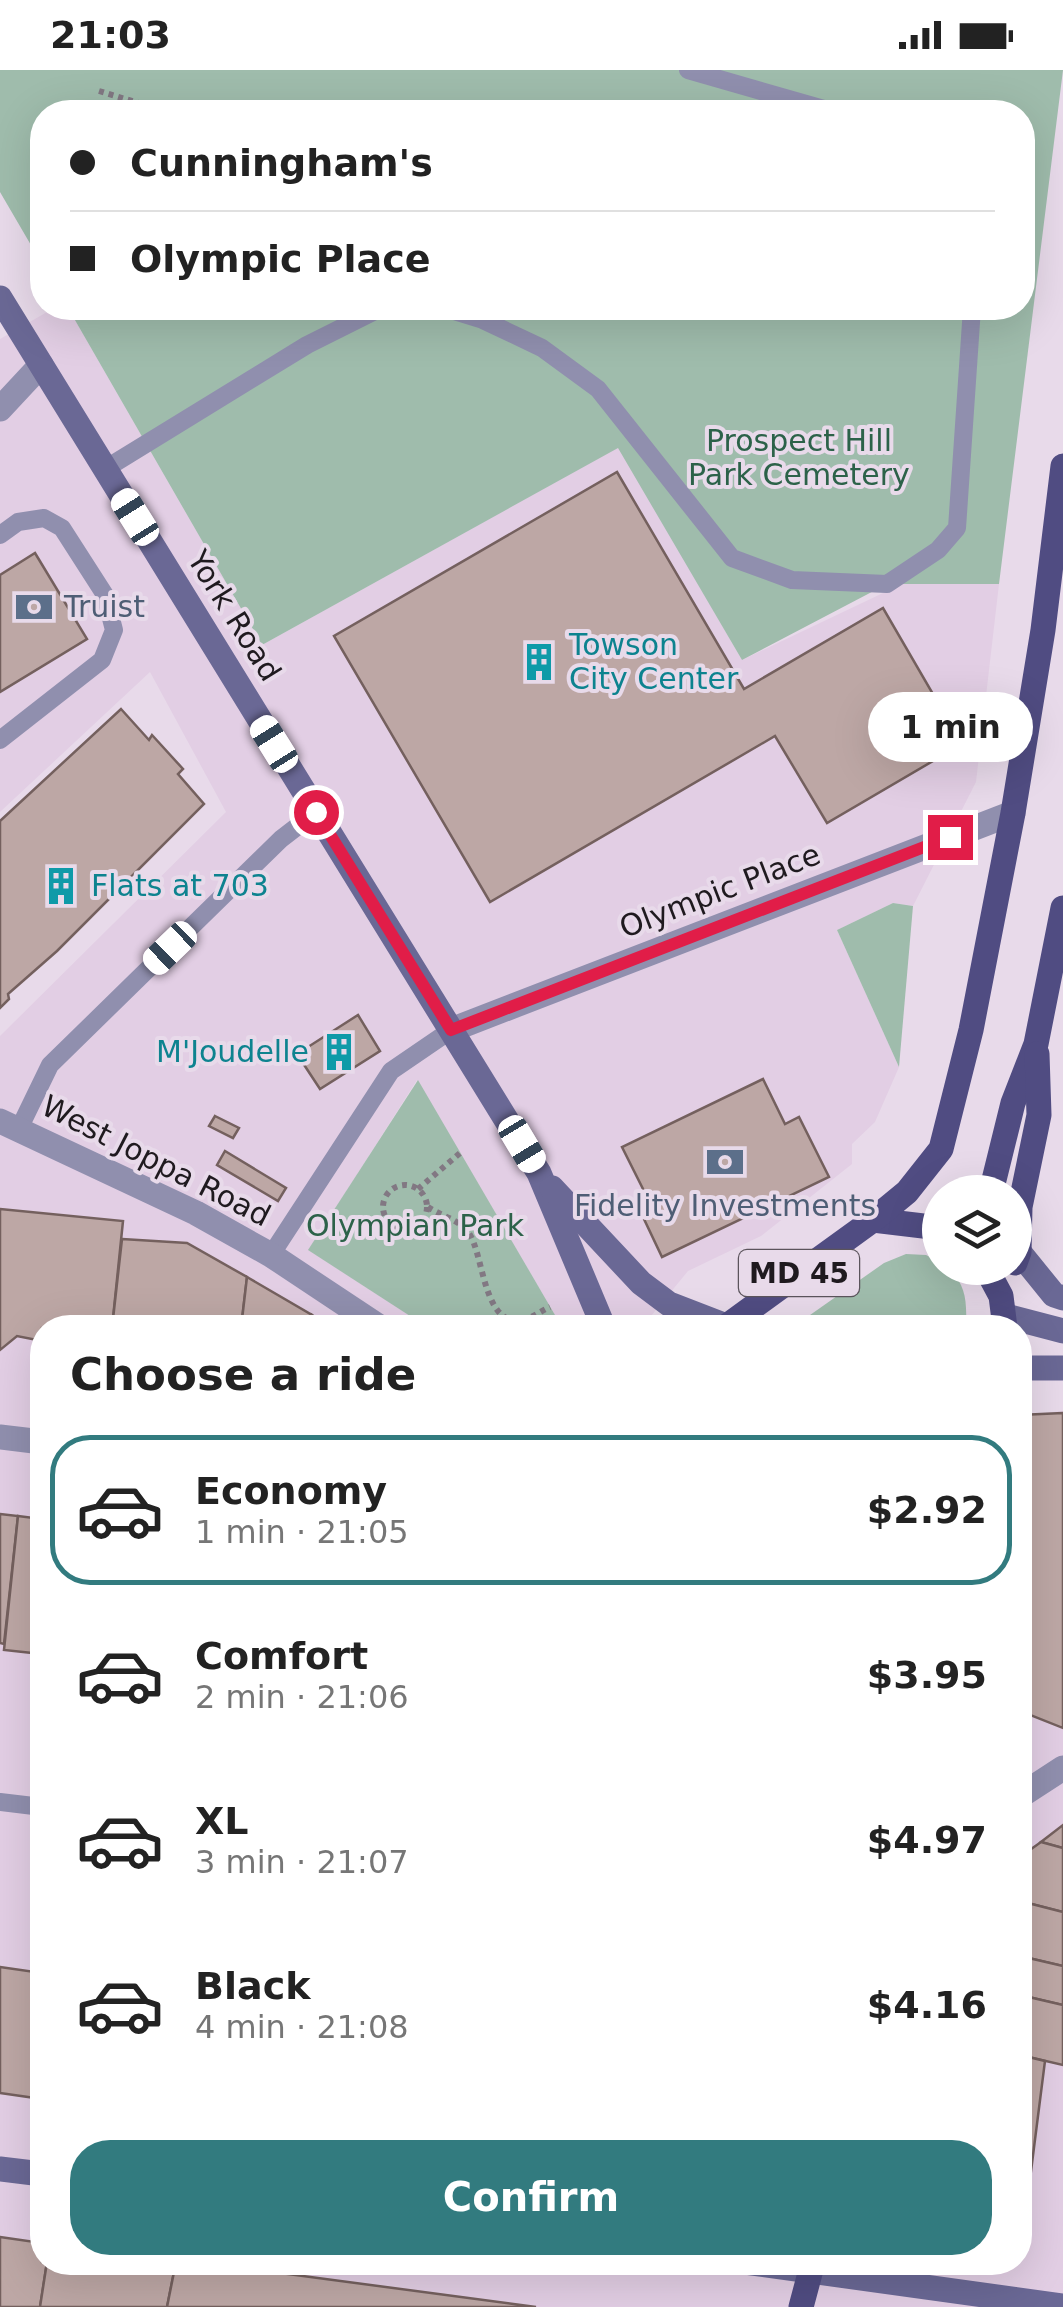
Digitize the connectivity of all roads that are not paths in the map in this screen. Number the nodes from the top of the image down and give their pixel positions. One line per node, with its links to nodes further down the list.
1 (688, 70): 2 (lane)
2 (792, 100)
3 (0, 298): 7 (main road, York Road / MD 45)
4 (357, 320): 10 (lane)
5 (484, 320): 6 (lane)
6 (971, 320)
7 (42, 365): 8 (street); 10 (main road, York Road / MD 45)
8 (0, 409)
9 (1063, 466): 14 (main road)
10 (105, 469): 13 (main road, York Road / MD 45)
11 (0, 535): 12 (lane)
12 (0, 740)
13 (316, 812): 17 (main road, York Road / MD 45); 19 (lane)
14 (1013, 812): 17 (street, Olympic Place); 23 (main road)
15 (1063, 908): 16 (main road)
16 (1056, 978): 18 (main road)
17 (451, 1030): 20 (main road, York Road / MD 45); 25 (lane)
18 (1036, 1044): 21 (main road); 22 (main road)
19 (10, 1125): 25 (street, West Joppa Road)
20 (539, 1173): 32 (main road, York Road / MD 45); 33 (main road, York Road / MD 45)
21 (995, 1175)
22 (1027, 1175)
23 (873, 1220): 24 (main road, MD 45); 34 (main road, MD 45)
24 (922, 1226)
25 (271, 1256): 31 (street, West Joppa Road)
26 (1032, 1275): 29 (main road)
27 (993, 1285): 30 (main road)
28 (1010, 1285): 30 (main road)
29 (1063, 1298)
30 (1004, 1313)
31 (361, 1315)
32 (599, 1315)
33 (696, 1315)
34 (742, 1315)
35 (1032, 1322): 36 (main road)
36 (1063, 1331)
37 (1032, 1368): 38 (main road)
38 (1063, 1368)
39 (0, 1437): 40 (street)
40 (30, 1441)
41 (1063, 1768): 42 (street)
42 (1032, 1788)
43 (0, 1802): 44 (lane)
44 (30, 1806)
45 (0, 2169): 46 (main road)
46 (30, 2173)
47 (808, 2275): 50 (main road)
48 (872, 2275): 49 (main road)
49 (1063, 2306)
50 (801, 2307)

